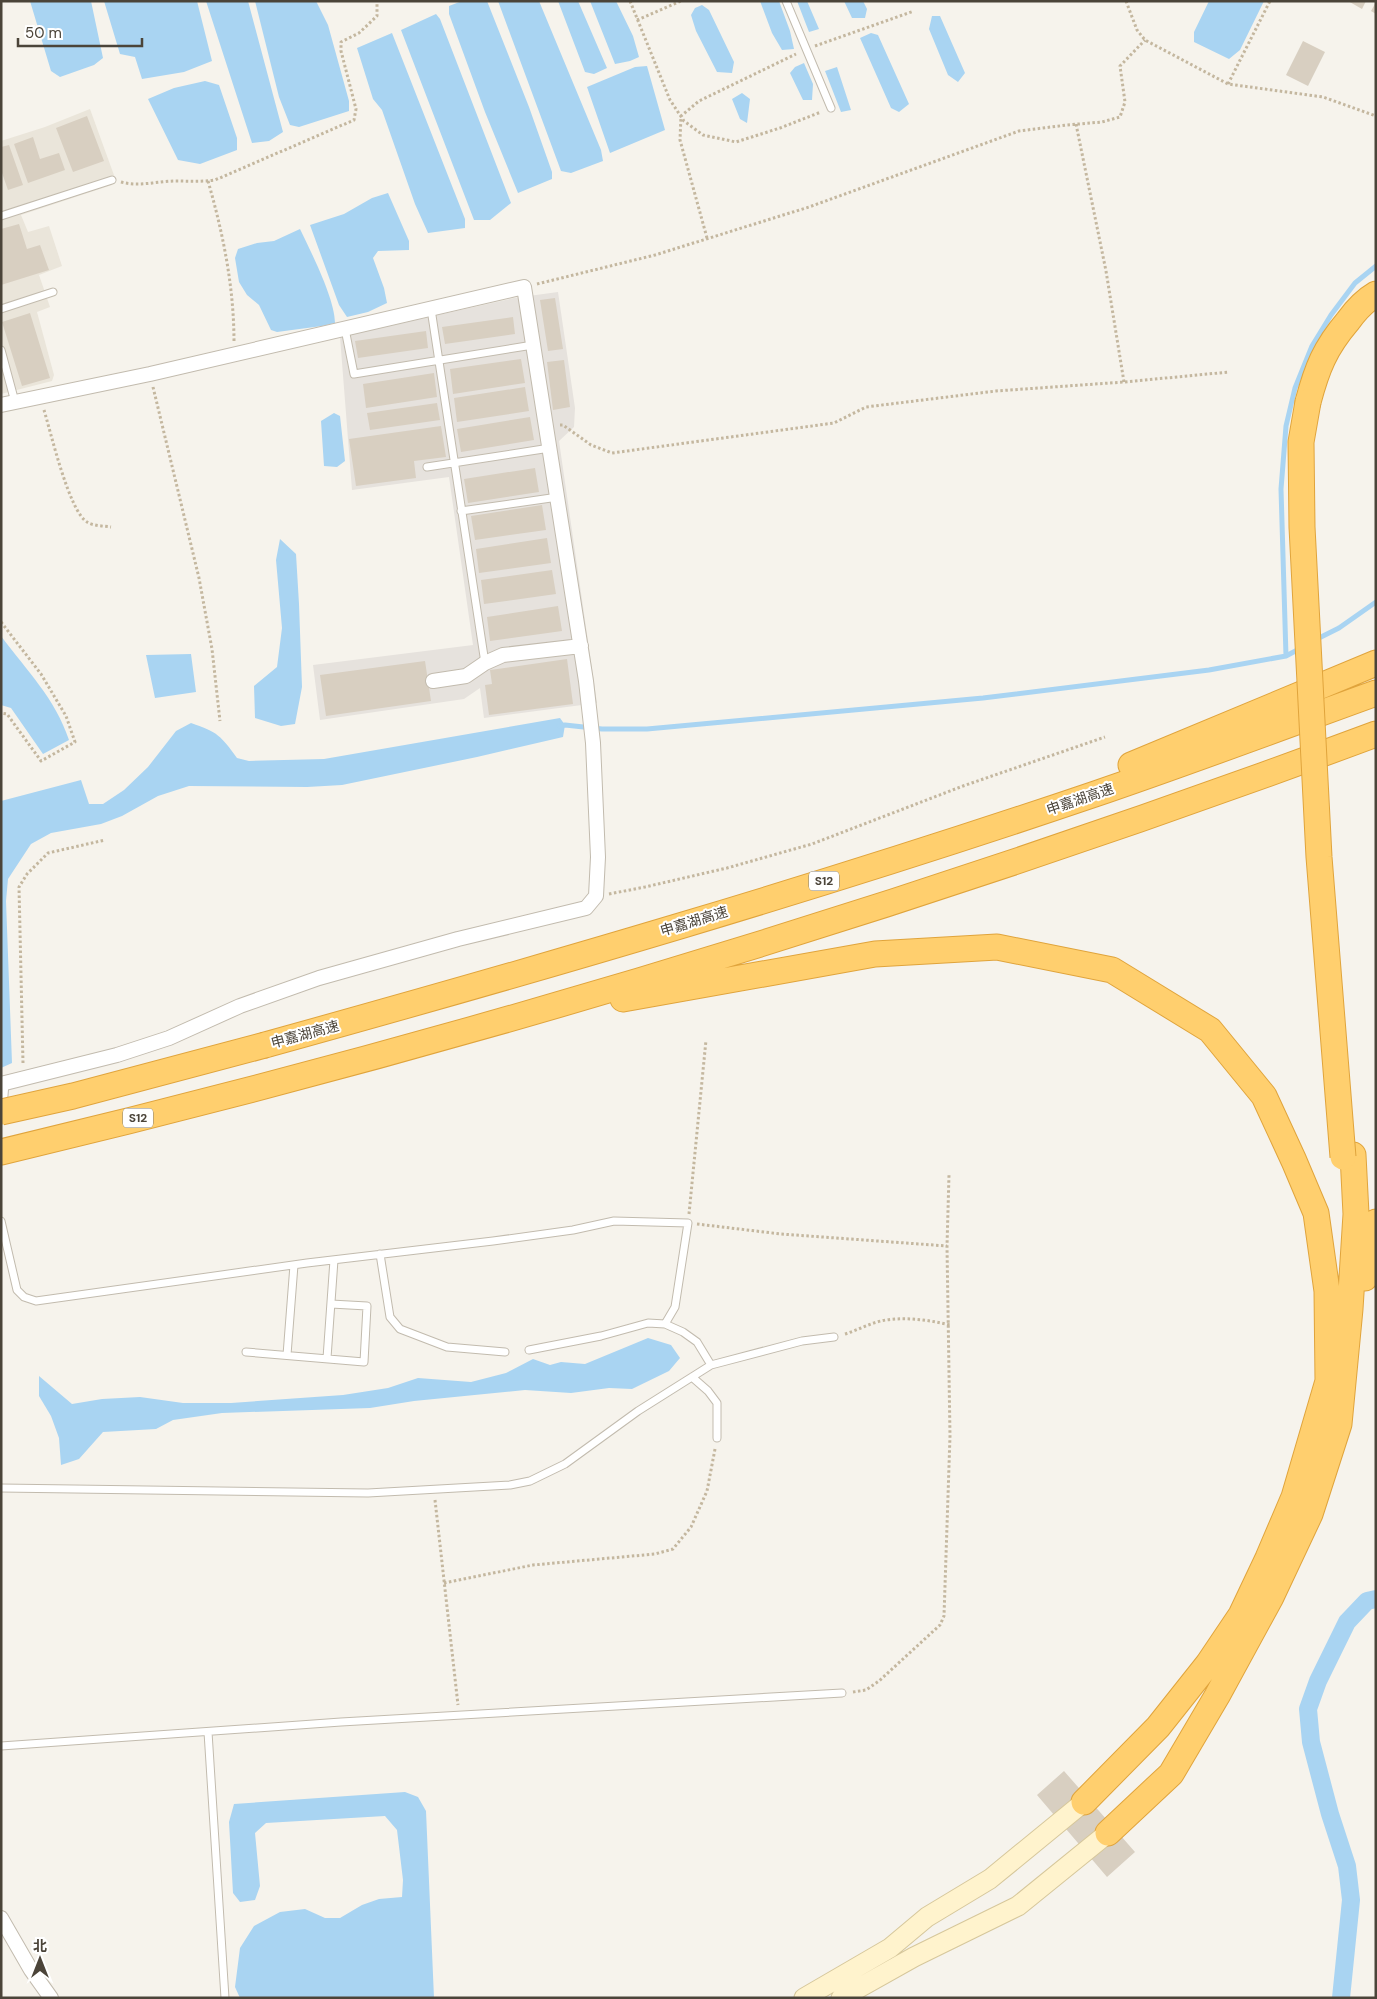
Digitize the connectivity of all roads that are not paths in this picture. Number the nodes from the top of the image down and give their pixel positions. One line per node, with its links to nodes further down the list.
1 (786, 1): 2 (lane)
2 (831, 108)
3 (112, 180): 4 (lane)
4 (1, 216)
5 (53, 292): 7 (lane)
6 (1376, 294): 15 (highway)
7 (1, 309)
8 (431, 309): 10 (street); 11 (street); 13 (lane)
9 (1376, 310): 15 (highway)
10 (346, 328): 13 (lane); 14 (street)
11 (533, 345): 13 (lane); 17 (street)
12 (1, 350): 14 (lane)
13 (439, 360): 18 (lane)
14 (15, 402): 16 (street)
15 (1313, 404): 49 (highway)
16 (1, 406)
17 (550, 448): 18 (lane); 20 (street)
18 (454, 463): 19 (lane); 21 (lane)
19 (427, 467)
20 (558, 497): 21 (lane); 22 (street)
21 (462, 511): 23 (lane)
22 (581, 646): 23 (street); 30 (street)
23 (485, 663): 25 (street)
24 (1376, 663): 28 (highway)
25 (434, 681)
26 (1376, 693): 28 (highway, 申嘉湖高速 / S12)
27 (1376, 734): 29 (highway, S12)
28 (926, 850): 31 (highway, 申嘉湖高速 / S12, bridge)
29 (503, 1020): 33 (highway, S12); 49 (highway)
30 (3, 1084): 32 (lane)
31 (1, 1112)
32 (1, 1118)
33 (1, 1152)
34 (1, 1221): 38 (lane)
35 (1376, 1222): 49 (highway)
36 (380, 1254): 37 (lane); 40 (lane); 44 (lane)
37 (334, 1260): 38 (lane); 39 (lane)
38 (294, 1265): 45 (lane)
39 (331, 1304): 46 (lane); 46 (lane)
40 (666, 1324): 42 (lane); 47 (lane)
41 (834, 1337): 47 (lane)
42 (529, 1350)
43 (246, 1352): 45 (lane)
44 (505, 1352)
45 (287, 1355): 46 (lane)
46 (327, 1358)
47 (711, 1365): 48 (lane)
48 (692, 1377): 50 (lane); 51 (lane)
49 (1336, 1382): 55 (highway); 56 (highway)
50 (717, 1438)
51 (1, 1488)
52 (842, 1693): 53 (lane)
53 (208, 1732): 54 (lane); 59 (lane)
54 (1, 1746)
55 (1084, 1802): 60 (main road)
56 (1108, 1833): 61 (main road)
57 (1, 1918): 58 (street)
58 (51, 1998)
59 (225, 1998)
60 (804, 1998)
61 (841, 1998)

